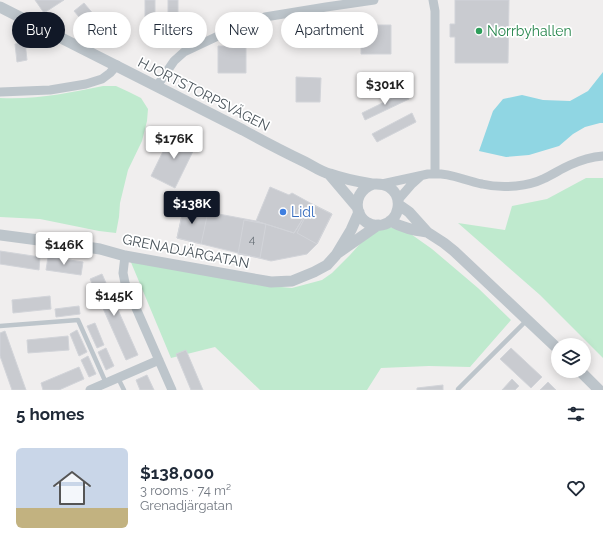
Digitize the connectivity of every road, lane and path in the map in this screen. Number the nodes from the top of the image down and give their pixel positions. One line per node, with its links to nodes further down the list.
1 (374, 0): 5 (street)
2 (433, 0): 9 (street)
3 (0, 7): 4 (street, HJORTSTORPSVÄGEN)
4 (117, 65): 5 (street, HJORTSTORPSVÄGEN); 6 (street)
5 (157, 86): 8 (street, HJORTSTORPSVÄGEN)
6 (0, 92)
7 (603, 156): 9 (street)
8 (329, 174): 11 (street, HJORTSTORPSVÄGEN); 13 (street, HJORTSTORPSVÄGEN)
9 (435, 174): 10 (street)
10 (422, 176): 11 (street); 12 (street)
11 (378, 184): 12 (street, HJORTSTORPSVÄGEN); 13 (street)
12 (398, 202): 14 (street); 16 (street, HJORTSTORPSVÄGEN)
13 (358, 209): 15 (street, HJORTSTORPSVÄGEN); 18 (street, GRENADJÄRGATAN)
14 (390, 221): 15 (street); 16 (street, HJORTSTORPSVÄGEN)
15 (378, 225): 18 (street, GRENADJÄRGATAN)
16 (427, 232): 20 (street, HJORTSTORPSVÄGEN)
17 (0, 235): 19 (street, GRENADJÄRGATAN)
18 (336, 255): 19 (street, GRENADJÄRGATAN)
19 (125, 256): 23 (street)
20 (527, 320): 22 (street, HJORTSTORPSVÄGEN); 30 (lane)
21 (0, 326): 26 (lane)
22 (551, 342)
23 (159, 360): 24 (street); 29 (street)
24 (118, 378): 26 (street); 28 (lane)
25 (587, 378): 31 (street)
26 (106, 383): 27 (street)
27 (90, 390)
28 (124, 390)
29 (172, 390)
30 (458, 390)
31 (599, 390)

